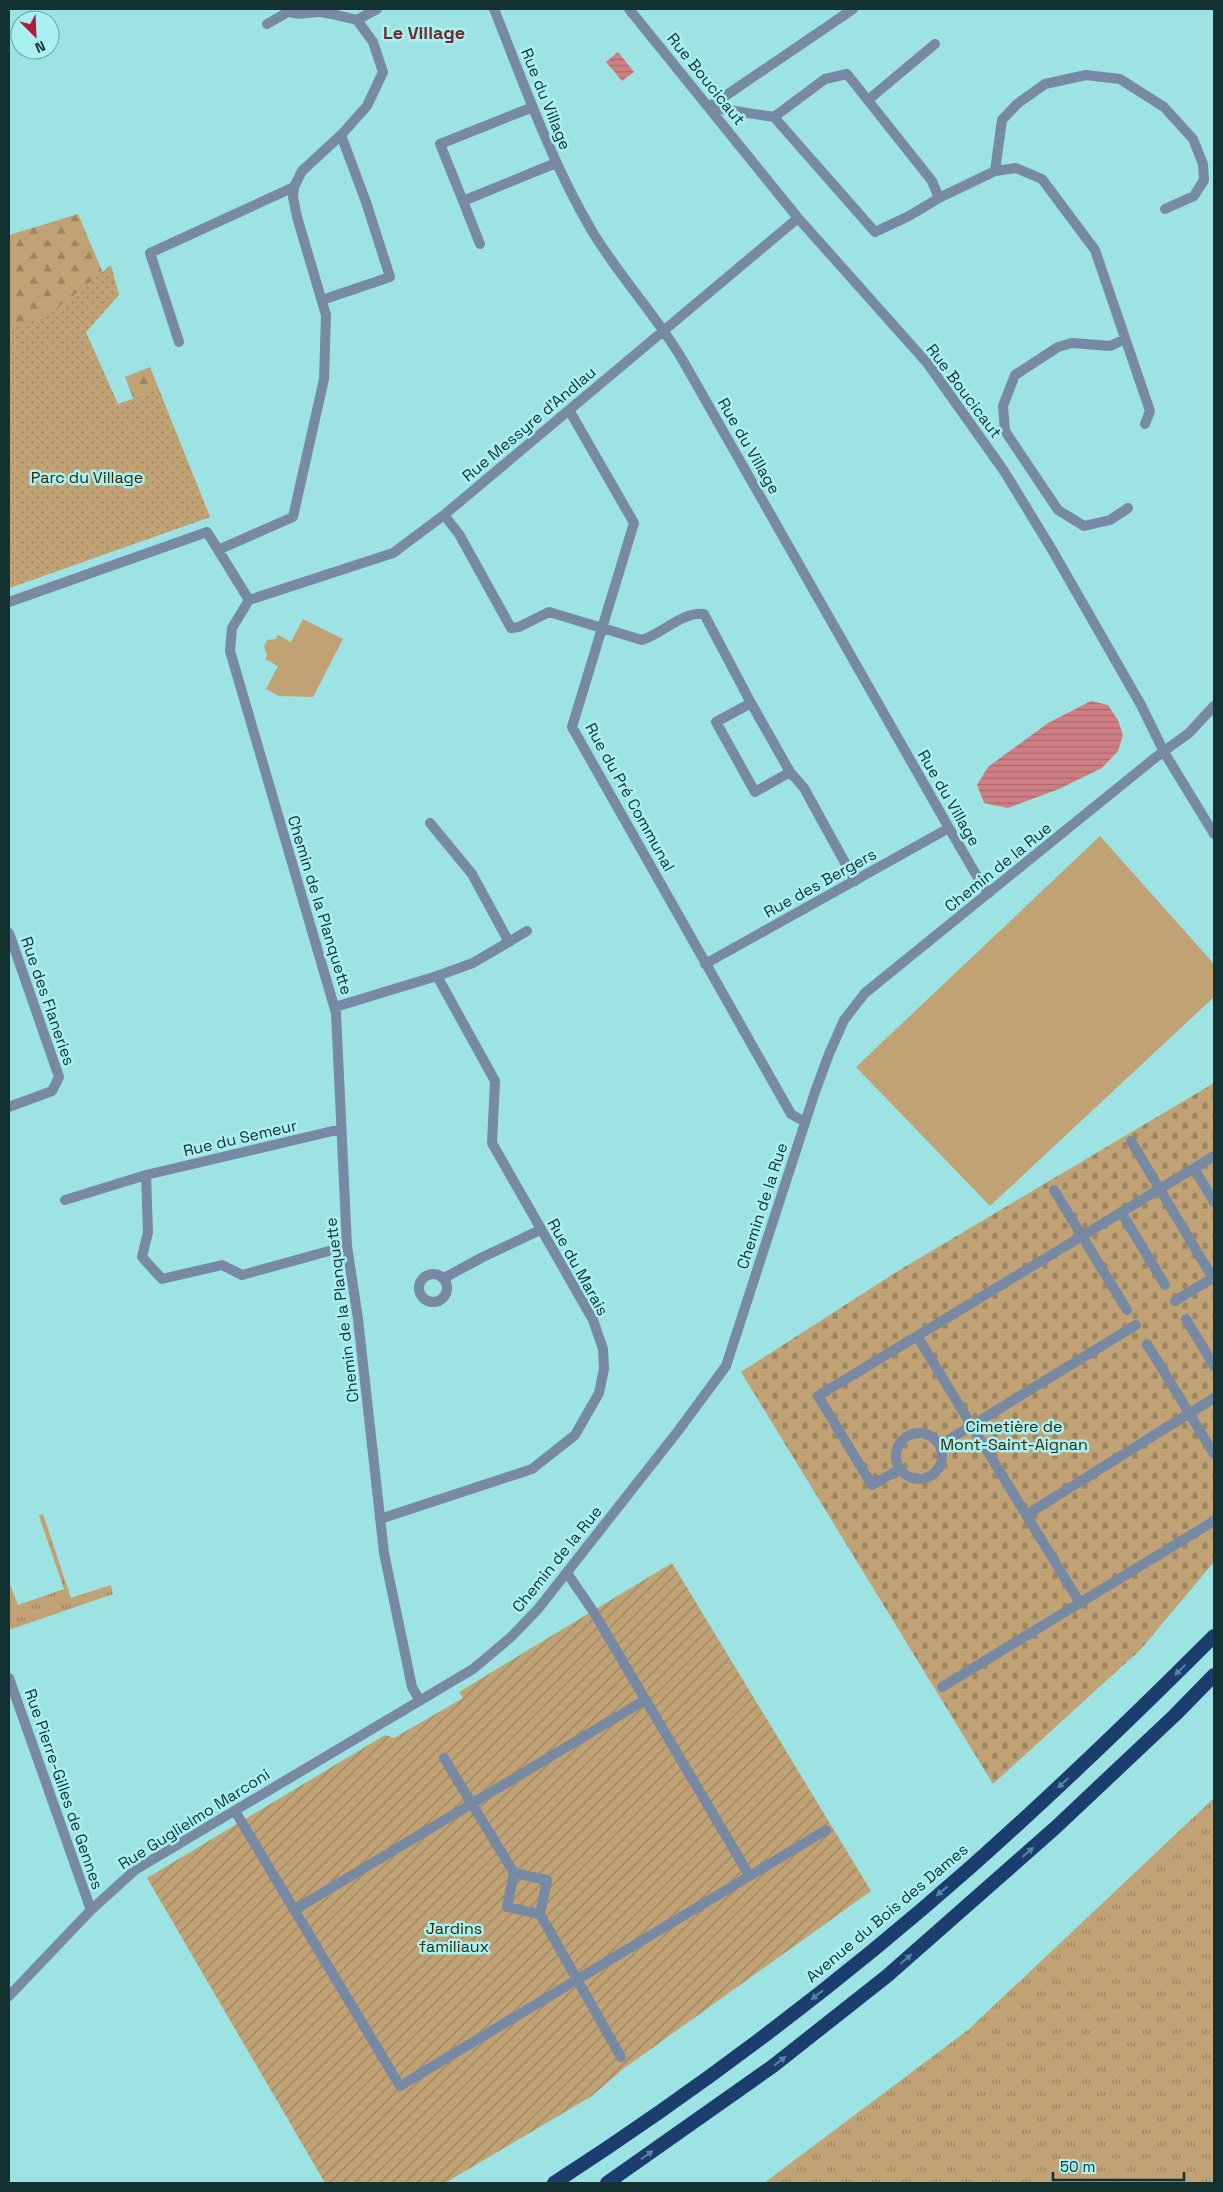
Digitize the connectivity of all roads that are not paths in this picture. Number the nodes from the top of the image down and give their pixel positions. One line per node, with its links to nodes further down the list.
1 (377, 9): 6 (street)
2 (494, 9): 10 (street, Rue du Village)
3 (629, 9): 11 (street, Rue Boucicaut)
4 (853, 9): 11 (street)
5 (287, 10): 6 (street); 7 (street)
6 (357, 20): 13 (street)
7 (267, 24)
8 (935, 44): 9 (street)
9 (868, 100): 12 (street); 17 (street)
10 (533, 107): 14 (street, Rue du Village); 18 (street)
11 (709, 107): 12 (street); 20 (street, Rue Boucicaut)
12 (774, 117): 17 (street)
13 (341, 135): 16 (street); 22 (street)
14 (556, 163): 18 (street); 23 (street, Rue du Village)
15 (995, 171): 17 (street); 19 (street); 24 (street)
16 (294, 187): 22 (street); 25 (street)
17 (940, 198)
18 (463, 202): 21 (street)
19 (1166, 209)
20 (798, 218): 23 (street, Rue Messyre d'Andlau); 36 (street, Rue Boucicaut)
21 (480, 244)
22 (322, 300): 30 (street)
23 (664, 330): 26 (street, Rue Messyre d'Andlau); 39 (street, Rue du Village)
24 (1125, 339): 27 (street); 28 (street)
25 (178, 342)
26 (568, 410): 29 (street, Rue Messyre d'Andlau); 33 (street, Rue du Pré Communal)
27 (1145, 424)
28 (1128, 508)
29 (444, 515): 31 (street, Rue Messyre d'Andlau); 33 (street)
30 (218, 550): 31 (street); 32 (street)
31 (249, 600): 48 (street, Chemin de la Planquette)
32 (9, 602)
33 (603, 626): 34 (street); 46 (street, Rue du Pré Communal)
34 (751, 703): 37 (street); 37 (street)
35 (1214, 706): 36 (street, Chemin de la Rue)
36 (1164, 752): 40 (street, Rue Boucicaut); 42 (street, Chemin de la Rue)
37 (790, 772): 41 (street)
38 (430, 823): 45 (street)
39 (949, 828): 41 (street, Rue des Bergers); 42 (street, Rue du Village)
40 (1214, 834)
41 (855, 880): 46 (street, Rue des Bergers)
42 (989, 893): 50 (street, Chemin de la Rue)
43 (527, 931): 45 (street)
44 (9, 933): 49 (street, Rue des Flaneries)
45 (509, 942): 47 (street)
46 (705, 964): 50 (street, Rue du Pré Communal)
47 (437, 976): 48 (street); 61 (street, Rue du Marais)
48 (335, 1007): 51 (street, Chemin de la Planquette)
49 (9, 1107)
50 (804, 1122): 83 (street, Chemin de la Rue)
51 (341, 1129): 55 (street, Rue du Semeur); 63 (street, Chemin de la Planquette)
52 (1131, 1142): 56 (street)
53 (1214, 1156): 54 (street)
54 (1194, 1168): 56 (street); 59 (street)
55 (146, 1175): 58 (street, Rue du Semeur); 63 (street)
56 (1159, 1189): 60 (street); 65 (street)
57 (1054, 1190): 62 (street)
58 (65, 1200)
59 (1214, 1202)
60 (1121, 1212): 62 (street); 66 (street)
61 (540, 1230): 64 (street); 81 (street, Rue du Marais)
62 (1082, 1236): 68 (street); 71 (street)
63 (347, 1246): 81 (street, Chemin de la Planquette)
64 (444, 1278)
65 (1214, 1278): 67 (street)
66 (1165, 1285)
67 (1175, 1301)
68 (1126, 1310)
69 (1186, 1319): 73 (street)
70 (1136, 1325): 76 (street)
71 (917, 1336): 76 (street); 79 (street)
72 (1147, 1344): 75 (street)
73 (1214, 1366)
74 (1214, 1398): 75 (street)
75 (1190, 1414): 78 (street); 80 (street)
76 (972, 1426): 77 (street); 80 (street)
77 (940, 1445): 79 (street); 79 (street)
78 (1214, 1454)
79 (900, 1469)
80 (1026, 1514): 84 (street)
81 (380, 1519): 90 (street, Chemin de la Planquette)
82 (1214, 1522): 84 (street)
83 (567, 1573): 89 (street); 90 (street, Chemin de la Rue)
84 (1080, 1603): 88 (street)
85 (1214, 1636): 103 (highway, Avenue du Bois des Dames, one-way to 103)
86 (1214, 1675): 104 (highway, one-way to 86)
87 (9, 1678): 97 (street, Rue Pierre-Gilles de Gennes)
88 (942, 1687)
89 (645, 1700): 92 (street); 96 (street)
90 (420, 1701): 93 (street, Rue Guglielmo Marconi)
91 (444, 1758): 92 (street)
92 (472, 1804): 95 (street); 98 (street)
93 (235, 1811): 97 (street, Rue Guglielmo Marconi); 98 (street)
94 (826, 1830): 96 (street)
95 (514, 1873): 99 (street); 99 (street)
96 (749, 1875): 100 (street)
97 (91, 1910): 101 (street, Rue Guglielmo Marconi)
98 (294, 1910): 100 (street)
99 (540, 1914): 100 (street)
100 (578, 1980): 102 (street)
101 (9, 1996)
102 (622, 2056)
103 (554, 2183)
104 (607, 2183)

